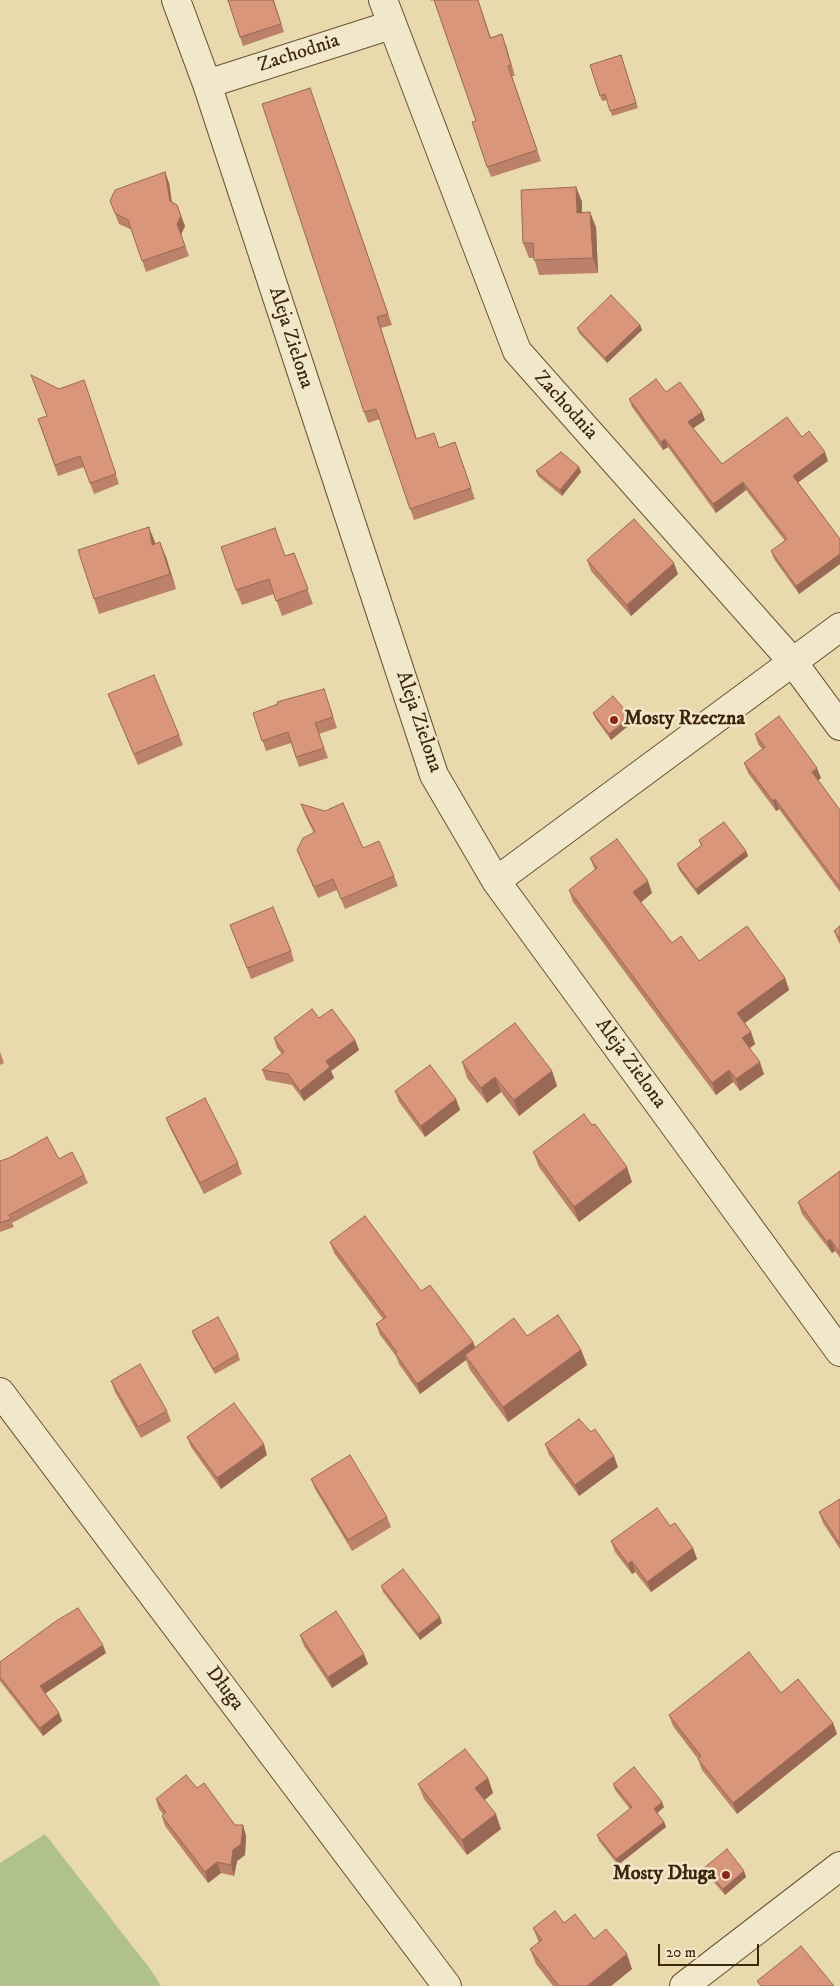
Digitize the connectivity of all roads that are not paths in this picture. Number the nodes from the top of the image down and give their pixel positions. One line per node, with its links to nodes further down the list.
1 (176, 0): 3 (street, Aleja Zielona)
2 (387, 13): 3 (street, Zachodnia); 5 (street, Zachodnia)
3 (206, 84): 7 (street, Aleja Zielona)
4 (840, 627): 5 (street)
5 (792, 661): 6 (street, Zachodnia); 7 (street)
6 (840, 726)
7 (496, 881): 8 (street, Aleja Zielona)
8 (840, 1352)
9 (0, 1392): 11 (street, Długa)
10 (840, 1866): 12 (street)
11 (447, 1986)
12 (684, 1986)

